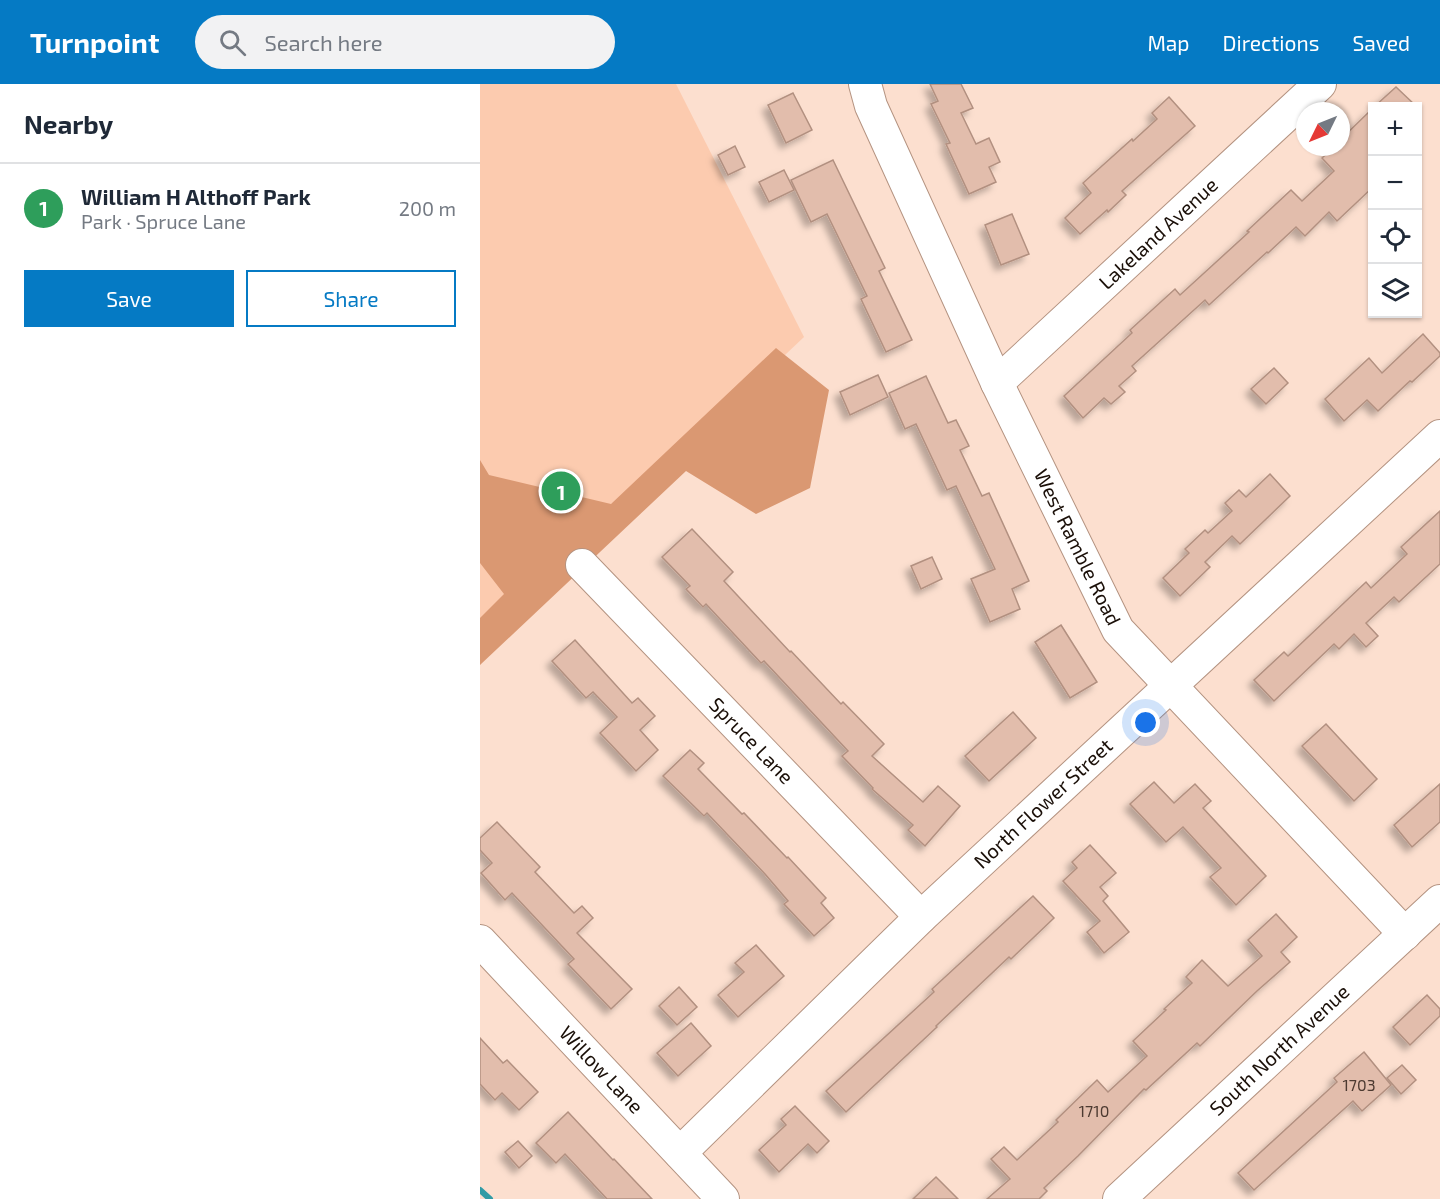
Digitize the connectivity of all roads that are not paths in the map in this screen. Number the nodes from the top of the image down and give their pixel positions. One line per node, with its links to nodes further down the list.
1 (865, 84): 3 (street, West Ramble Road)
2 (1320, 84): 3 (street, Lakeland Avenue)
3 (998, 383): 6 (street, West Ramble Road)
4 (1440, 436): 6 (street, North Flower Street)
5 (582, 565): 8 (street, Spruce Lane)
6 (1171, 687): 8 (street, North Flower Street); 9 (street, West Ramble Road)
7 (1440, 901): 9 (street, South North Avenue)
8 (921, 917): 11 (street, North Flower Street)
9 (1405, 934): 13 (street, South North Avenue)
10 (480, 941): 11 (street, Willow Lane)
11 (680, 1153): 12 (street, Willow Lane)
12 (723, 1199)
13 (1119, 1199)

